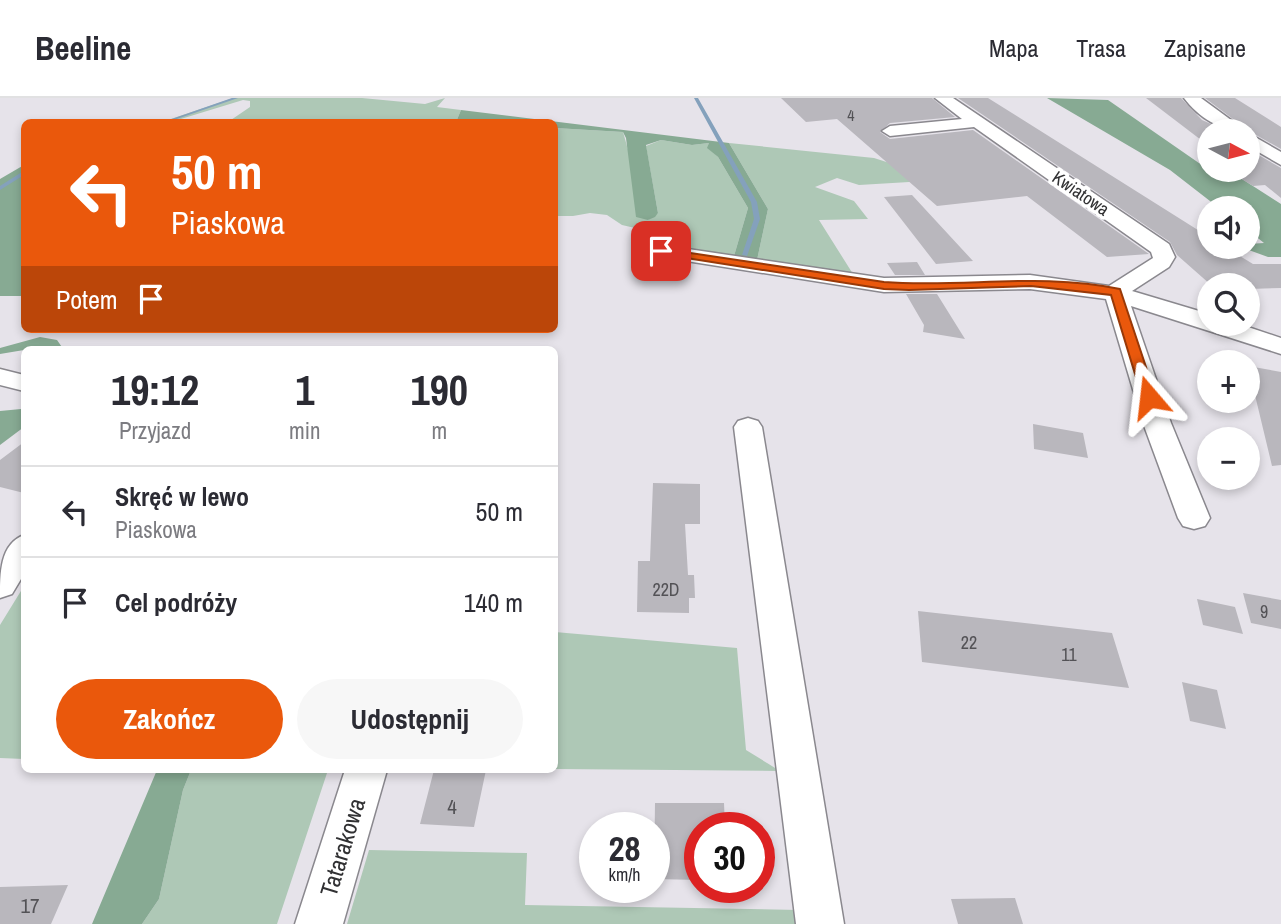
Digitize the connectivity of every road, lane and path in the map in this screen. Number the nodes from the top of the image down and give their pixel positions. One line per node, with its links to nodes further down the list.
1 (943, 98): 4 (street, Kwiatowa)
2 (1192, 98): 3 (street)
3 (1219, 119)
4 (978, 122): 5 (street); 9 (street, Kwiatowa)
5 (891, 131)
6 (1260, 146): 7 (street)
7 (1281, 160)
8 (661, 251): 9 (street)
9 (1115, 292): 10 (street); 16 (street)
10 (1197, 318)
11 (1253, 336): 12 (street)
12 (1281, 345)
13 (0, 377): 14 (street)
14 (21, 382)
15 (748, 426): 21 (street)
16 (1194, 518)
17 (21, 552): 18 (street)
18 (0, 585)
19 (365, 773): 20 (street, Tatarakowa)
20 (319, 924)
21 (820, 924)

